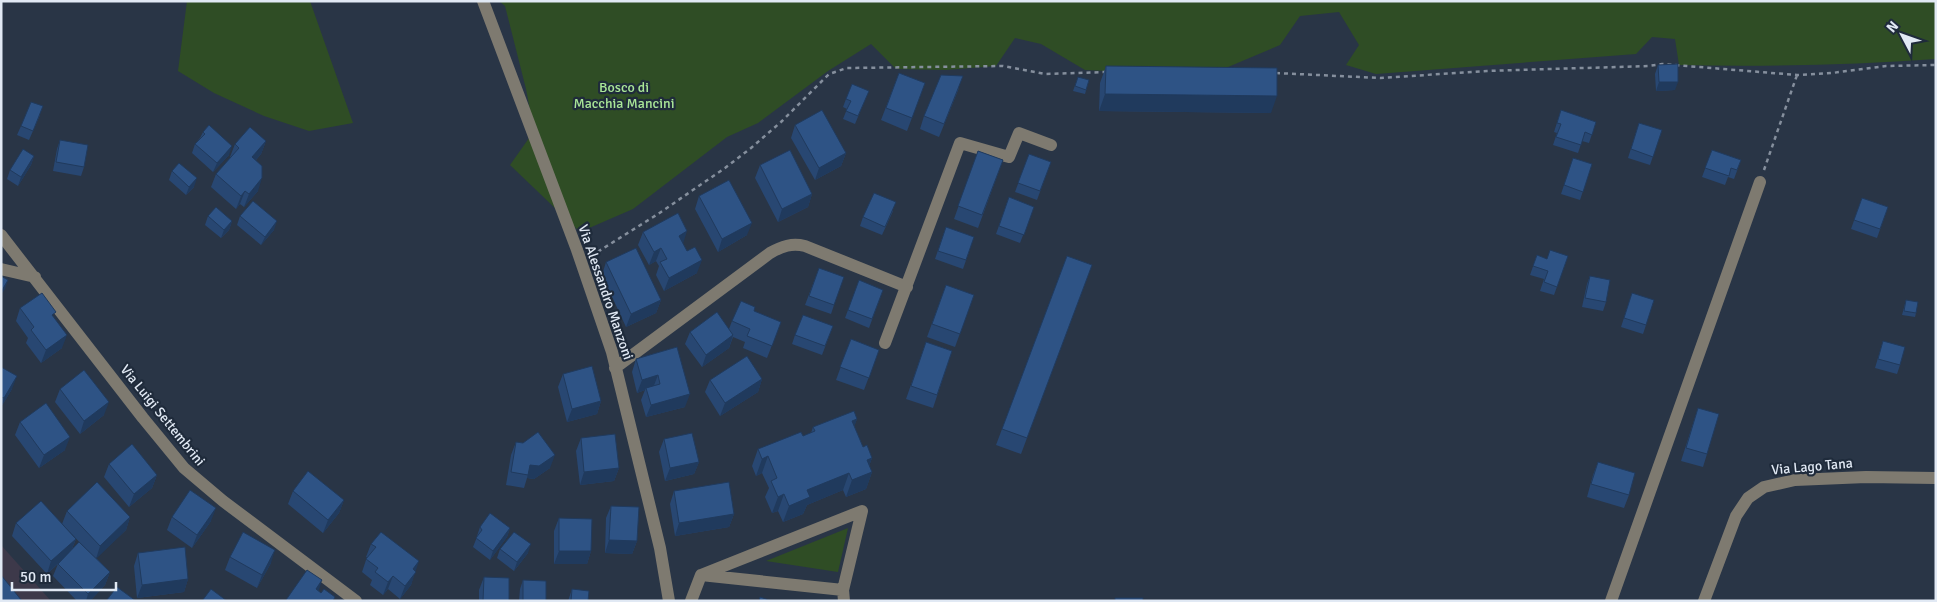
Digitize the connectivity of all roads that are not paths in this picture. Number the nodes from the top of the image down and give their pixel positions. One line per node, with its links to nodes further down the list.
1 (483, 1): 9 (street, Via Alessandro Manzoni)
2 (1051, 145): 7 (street)
3 (1760, 182): 16 (street)
4 (1, 235): 6 (street, Via Luigi Settembrini)
5 (1, 269): 6 (street)
6 (35, 277): 13 (street, Via Luigi Settembrini)
7 (907, 287): 8 (street); 9 (street)
8 (885, 343)
9 (616, 368): 14 (street, Via Alessandro Manzoni)
10 (1936, 478): 17 (street, Via Lago Tana)
11 (701, 575): 12 (street); 12 (street); 15 (street)
12 (843, 596)
13 (356, 601)
14 (669, 601)
15 (691, 601)
16 (1611, 601)
17 (1704, 601)

